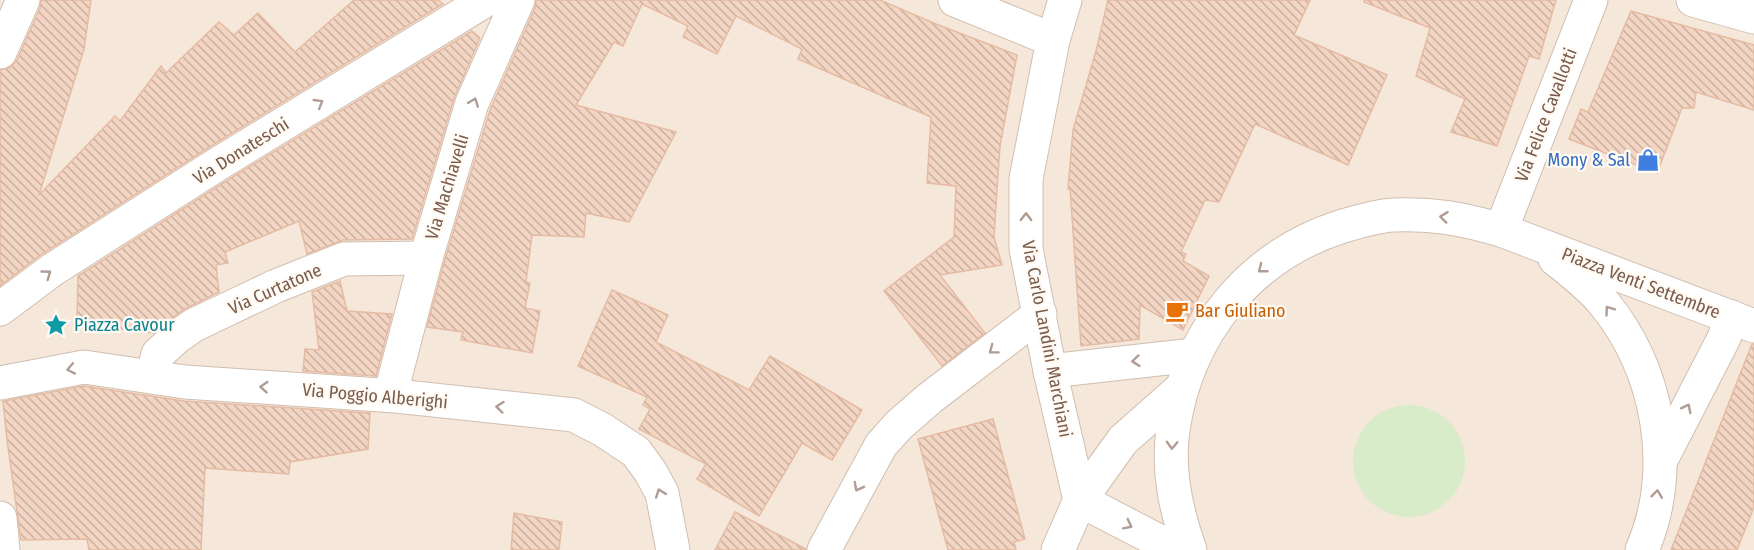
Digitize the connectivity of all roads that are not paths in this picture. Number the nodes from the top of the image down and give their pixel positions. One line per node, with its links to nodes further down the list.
1 (23, 0): 10 (street)
2 (486, 0): 13 (street, Via Donateschi, one-way to 2)
3 (518, 0): 12 (street, Via Machiavelli, one-way to 3)
4 (955, 0): 9 (street)
5 (1065, 0): 9 (street, Via Carlo Landini Marchiani)
6 (1591, 0): 11 (street, Via Felice Cavallotti)
7 (1693, 0): 8 (street)
8 (1754, 17)
9 (1053, 40): 14 (street, Via Carlo Landini Marchiani, one-way to 9)
10 (0, 52)
11 (1501, 230): 15 (street, Piazza Venti Settembre); 16 (street, Piazza Venti Settembre, one-way to 16); 22 (street, Piazza Venti Settembre, one-way to 11)
12 (426, 258): 18 (street, Via Curtatone); 19 (street, Via Machiavelli)
13 (0, 309)
14 (1040, 314): 17 (street, Via Carlo Landini Marchiani); 27 (street, one-way to 27)
15 (1743, 321): 22 (street, Piazza Venti Settembre, one-way to 15)
16 (1194, 355): 17 (street, one-way to 17); 21 (street, Piazza Venti Settembre)
17 (1050, 370): 23 (street, Via Carlo Landini Marchiani)
18 (152, 377): 20 (street, Via Poggio Alberighi, one-way to 20); 26 (street, Via Poggio Alberighi, one-way to 18)
19 (394, 381)
20 (0, 383)
21 (1182, 388): 23 (street, Piazza Venti Settembre); 30 (street, Piazza Venti Settembre, one-way to 30)
22 (1661, 460): 31 (street, Piazza Venti Settembre, one-way to 22)
23 (1080, 500): 28 (street, Piazza Venti Settembre); 29 (street, one-way to 29)
24 (0, 518): 25 (street)
25 (3, 550)
26 (673, 550)
27 (824, 550)
28 (1058, 550)
29 (1176, 550)
30 (1190, 550)
31 (1642, 550)

